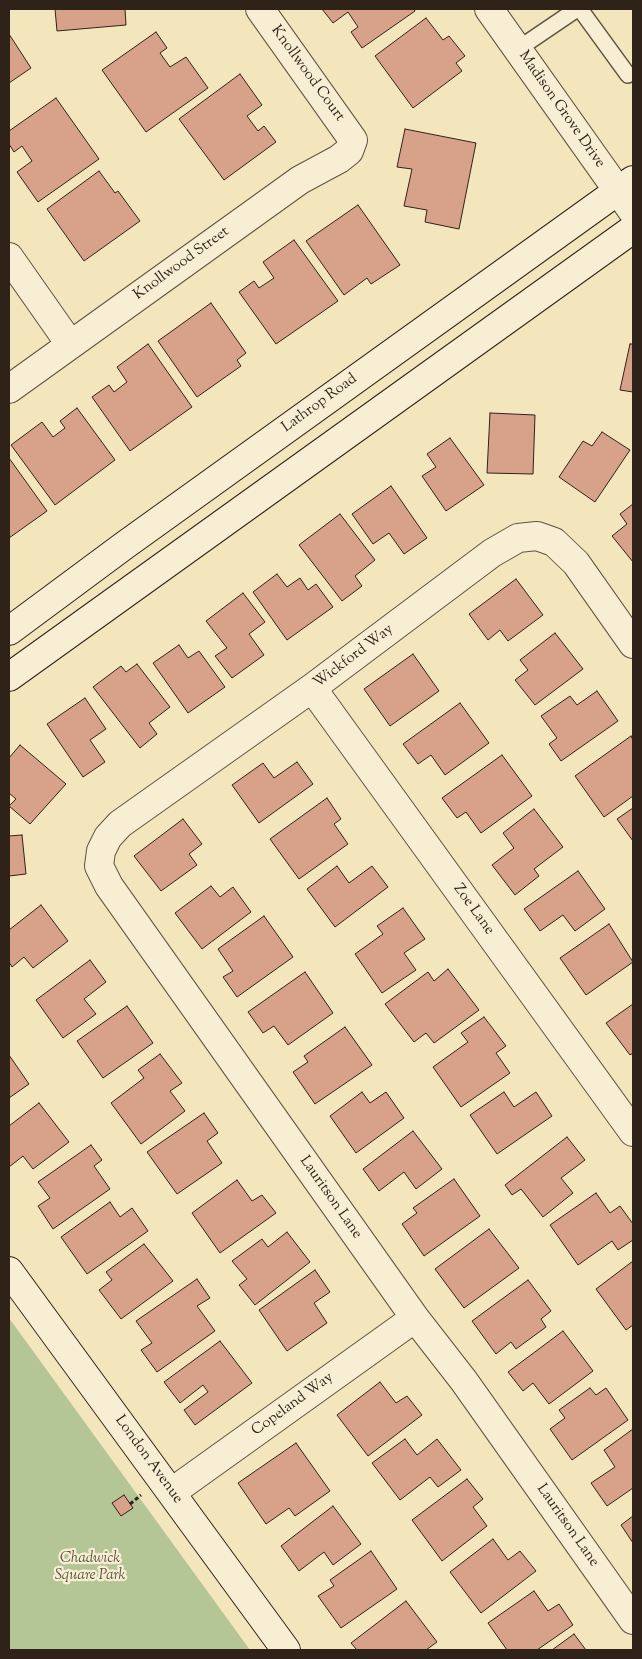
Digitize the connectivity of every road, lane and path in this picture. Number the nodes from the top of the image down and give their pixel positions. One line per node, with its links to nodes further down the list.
1 (260, 9): 6 (street, Knollwood Court)
2 (489, 9): 4 (street, Madison Grove Drive)
3 (578, 9): 4 (lane); 5 (lane)
4 (518, 49): 7 (street, Madison Grove Drive)
5 (628, 75)
6 (354, 140): 10 (street, Knollwood Street)
7 (628, 194): 12 (street, Lathrop Road)
8 (633, 229): 14 (street)
9 (9, 257): 10 (street)
10 (70, 344): 11 (street, Knollwood Street)
11 (9, 389)
12 (9, 631)
13 (633, 644): 15 (street, Wickford Way)
14 (9, 677)
15 (312, 688): 16 (street, Wickford Way); 17 (street, Zoe Lane)
16 (173, 786): 19 (street, Lauritson Lane)
17 (633, 1132)
18 (9, 1271): 20 (street, London Avenue)
19 (415, 1318): 20 (street, Copeland Way); 23 (street, Lauritson Lane)
20 (172, 1492): 24 (street, London Avenue)
21 (144, 1493): 22 (path)
22 (130, 1504)
23 (633, 1620)
24 (286, 1650)

